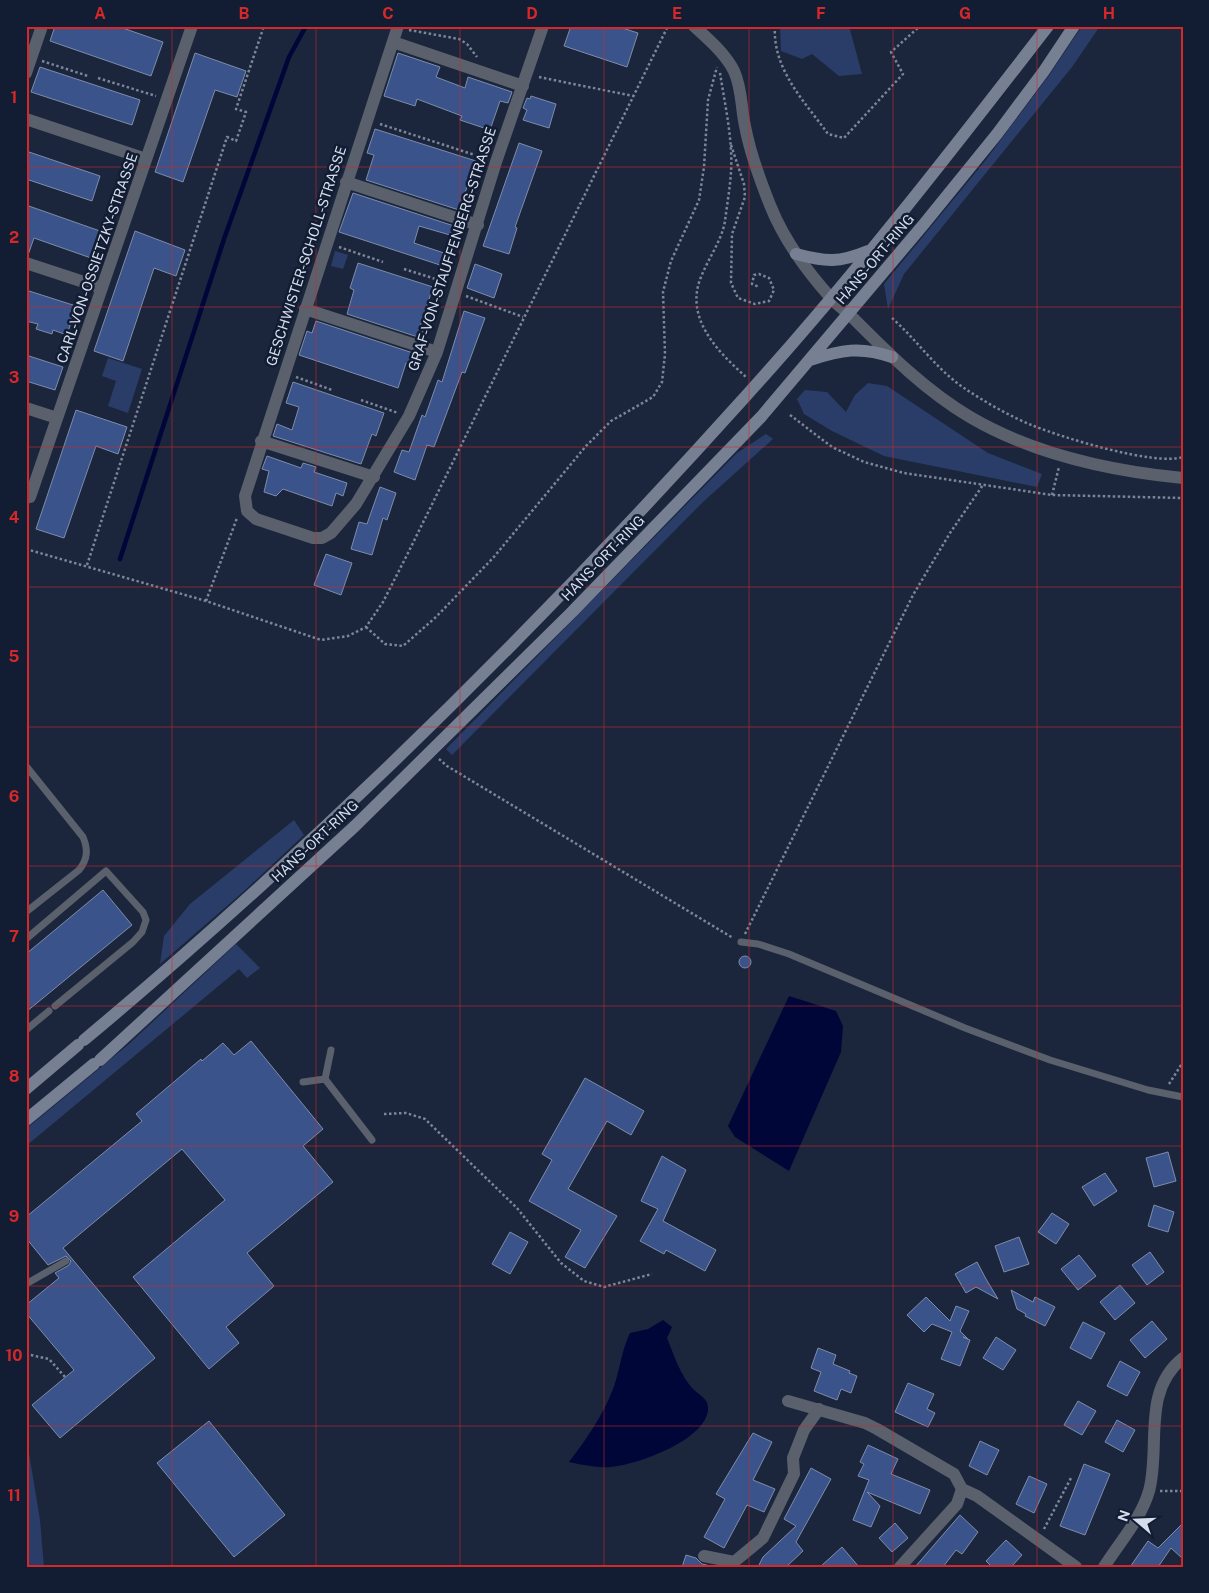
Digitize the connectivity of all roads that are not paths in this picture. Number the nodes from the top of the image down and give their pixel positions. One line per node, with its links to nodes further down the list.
1 (42, 26): 9 (street)
2 (543, 26): 10 (street, GRAF-VON-STAUFFENBERG-STRASSE)
3 (694, 26): 16 (street)
4 (1048, 26): 15 (main road, HANS-ORT-RING)
5 (1074, 26): 21 (main road, HANS-ORT-RING)
6 (190, 27): 12 (street, CARL-VON-OSSIETZKY-STRASSE)
7 (398, 27): 8 (street, GESCHWISTER-SCHOLL-STRASSE)
8 (393, 42): 10 (street); 13 (street, GESCHWISTER-SCHOLL-STRASSE)
9 (26, 73)
10 (526, 80): 14 (street, GRAF-VON-STAUFFENBERG-STRASSE)
11 (26, 119): 12 (street)
12 (146, 159): 18 (street, CARL-VON-OSSIETZKY-STRASSE)
13 (346, 182): 14 (street); 20 (street, GESCHWISTER-SCHOLL-STRASSE)
14 (478, 225): 22 (street, GRAF-VON-STAUFFENBERG-STRASSE)
15 (871, 250): 16 (main road); 19 (main road, HANS-ORT-RING)
16 (796, 254): 19 (street)
17 (26, 263): 18 (street)
18 (102, 288): 26 (street, CARL-VON-OSSIETZKY-STRASSE)
19 (830, 298): 21 (street); 40 (main road, HANS-ORT-RING)
20 (305, 309): 22 (street); 27 (street, GESCHWISTER-SCHOLL-STRASSE)
21 (849, 314): 23 (street); 24 (main road, HANS-ORT-RING)
22 (437, 352): 28 (street, GRAF-VON-STAUFFENBERG-STRASSE)
23 (892, 357): 24 (main road); 29 (street)
24 (810, 360): 42 (main road, HANS-ORT-RING)
25 (26, 408): 26 (street)
26 (57, 418): 31 (street, CARL-VON-OSSIETZKY-STRASSE)
27 (261, 441): 28 (street); 30 (street, GESCHWISTER-SCHOLL-STRASSE)
28 (374, 477): 30 (street, GRAF-VON-STAUFFENBERG-STRASSE)
29 (1183, 478)
30 (245, 496)
31 (28, 498)
32 (26, 766): 33 (lane)
33 (26, 912)
34 (26, 939): 36 (lane)
35 (741, 942): 41 (lane)
36 (26, 1030)
37 (331, 1050): 38 (lane)
38 (325, 1079): 39 (lane); 43 (lane)
39 (303, 1082)
40 (26, 1089)
41 (1183, 1097)
42 (26, 1120)
43 (372, 1140)
44 (66, 1261): 45 (lane)
45 (26, 1284)
46 (1183, 1358): 53 (street)
47 (788, 1401): 48 (street)
48 (819, 1409): 49 (street); 50 (street)
49 (962, 1489): 51 (street); 52 (street)
50 (704, 1556)
51 (900, 1567)
52 (1076, 1567)
53 (1104, 1567)

